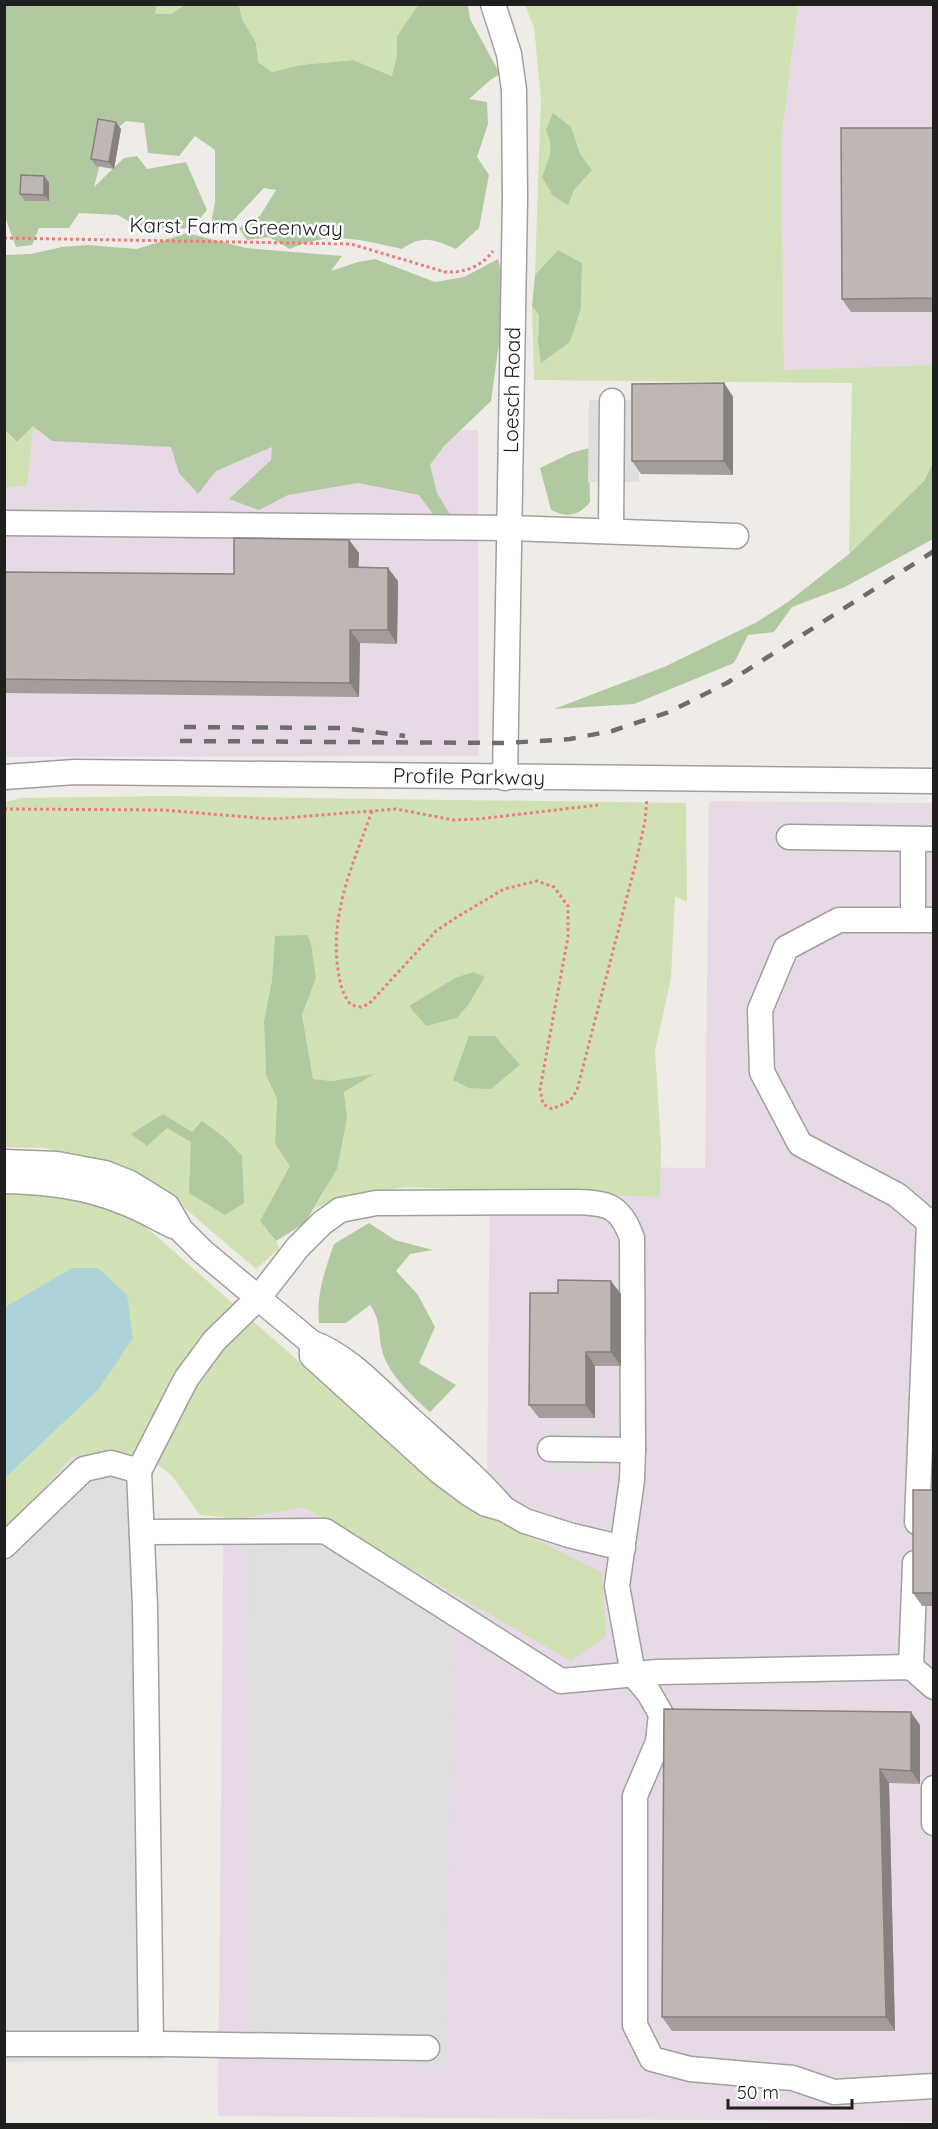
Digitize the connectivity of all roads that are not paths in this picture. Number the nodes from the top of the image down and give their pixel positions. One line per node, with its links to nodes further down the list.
1 (493, 4): 4 (street, Loesch Road)
2 (612, 401): 5 (street)
3 (4, 523): 4 (street)
4 (510, 528): 5 (street); 9 (street, Loesch Road)
5 (611, 531): 6 (street)
6 (736, 536)
7 (933, 774): 9 (street, Profile Parkway)
8 (4, 777): 9 (street, Profile Parkway)
9 (505, 778)
10 (789, 837): 11 (street)
11 (923, 838): 12 (street)
12 (923, 920): 23 (street)
13 (4, 1162): 15 (street)
14 (4, 1181): 15 (street)
15 (181, 1230): 16 (street)
16 (259, 1297): 18 (street); 19 (street); 22 (street)
17 (550, 1449): 18 (street)
18 (633, 1450): 22 (street)
19 (139, 1471): 20 (street); 21 (street)
20 (142, 1532): 24 (street); 29 (street)
21 (4, 1546)
22 (623, 1548): 24 (street)
23 (911, 1667): 24 (street); 25 (street)
24 (633, 1674): 31 (street)
25 (933, 1687)
26 (933, 1788): 27 (street)
27 (933, 1823)
28 (4, 2044): 29 (street)
29 (151, 2044): 30 (street)
30 (427, 2048)
31 (933, 2086)

